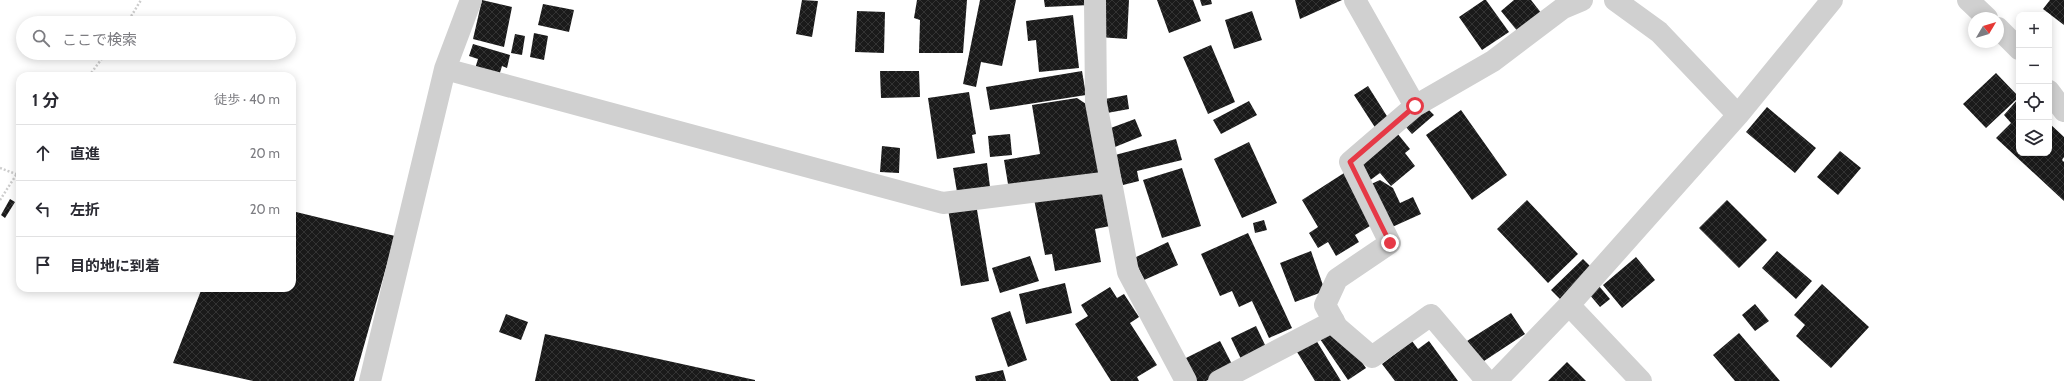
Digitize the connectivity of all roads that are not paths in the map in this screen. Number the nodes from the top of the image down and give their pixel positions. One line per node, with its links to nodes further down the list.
1 (471, 0): 11 (street)
2 (1095, 0): 16 (street)
3 (1355, 0): 13 (street)
4 (1582, 0): 13 (street)
5 (1615, 0): 15 (street)
6 (1832, 0): 15 (street)
7 (1968, 0): 8 (street)
8 (1981, 12)
9 (2004, 34): 10 (street)
10 (2018, 48)
11 (445, 70): 16 (street); 19 (street)
12 (2052, 94): 14 (street)
13 (1415, 106): 18 (street)
14 (2064, 111)
15 (1738, 115): 17 (street)
16 (1111, 182): 20 (street)
17 (1569, 305): 23 (street); 24 (street)
18 (1334, 321): 21 (street); 22 (street)
19 (370, 381)
20 (1186, 381)
21 (1219, 381)
22 (1488, 381)
23 (1496, 381)
24 (1641, 381)

